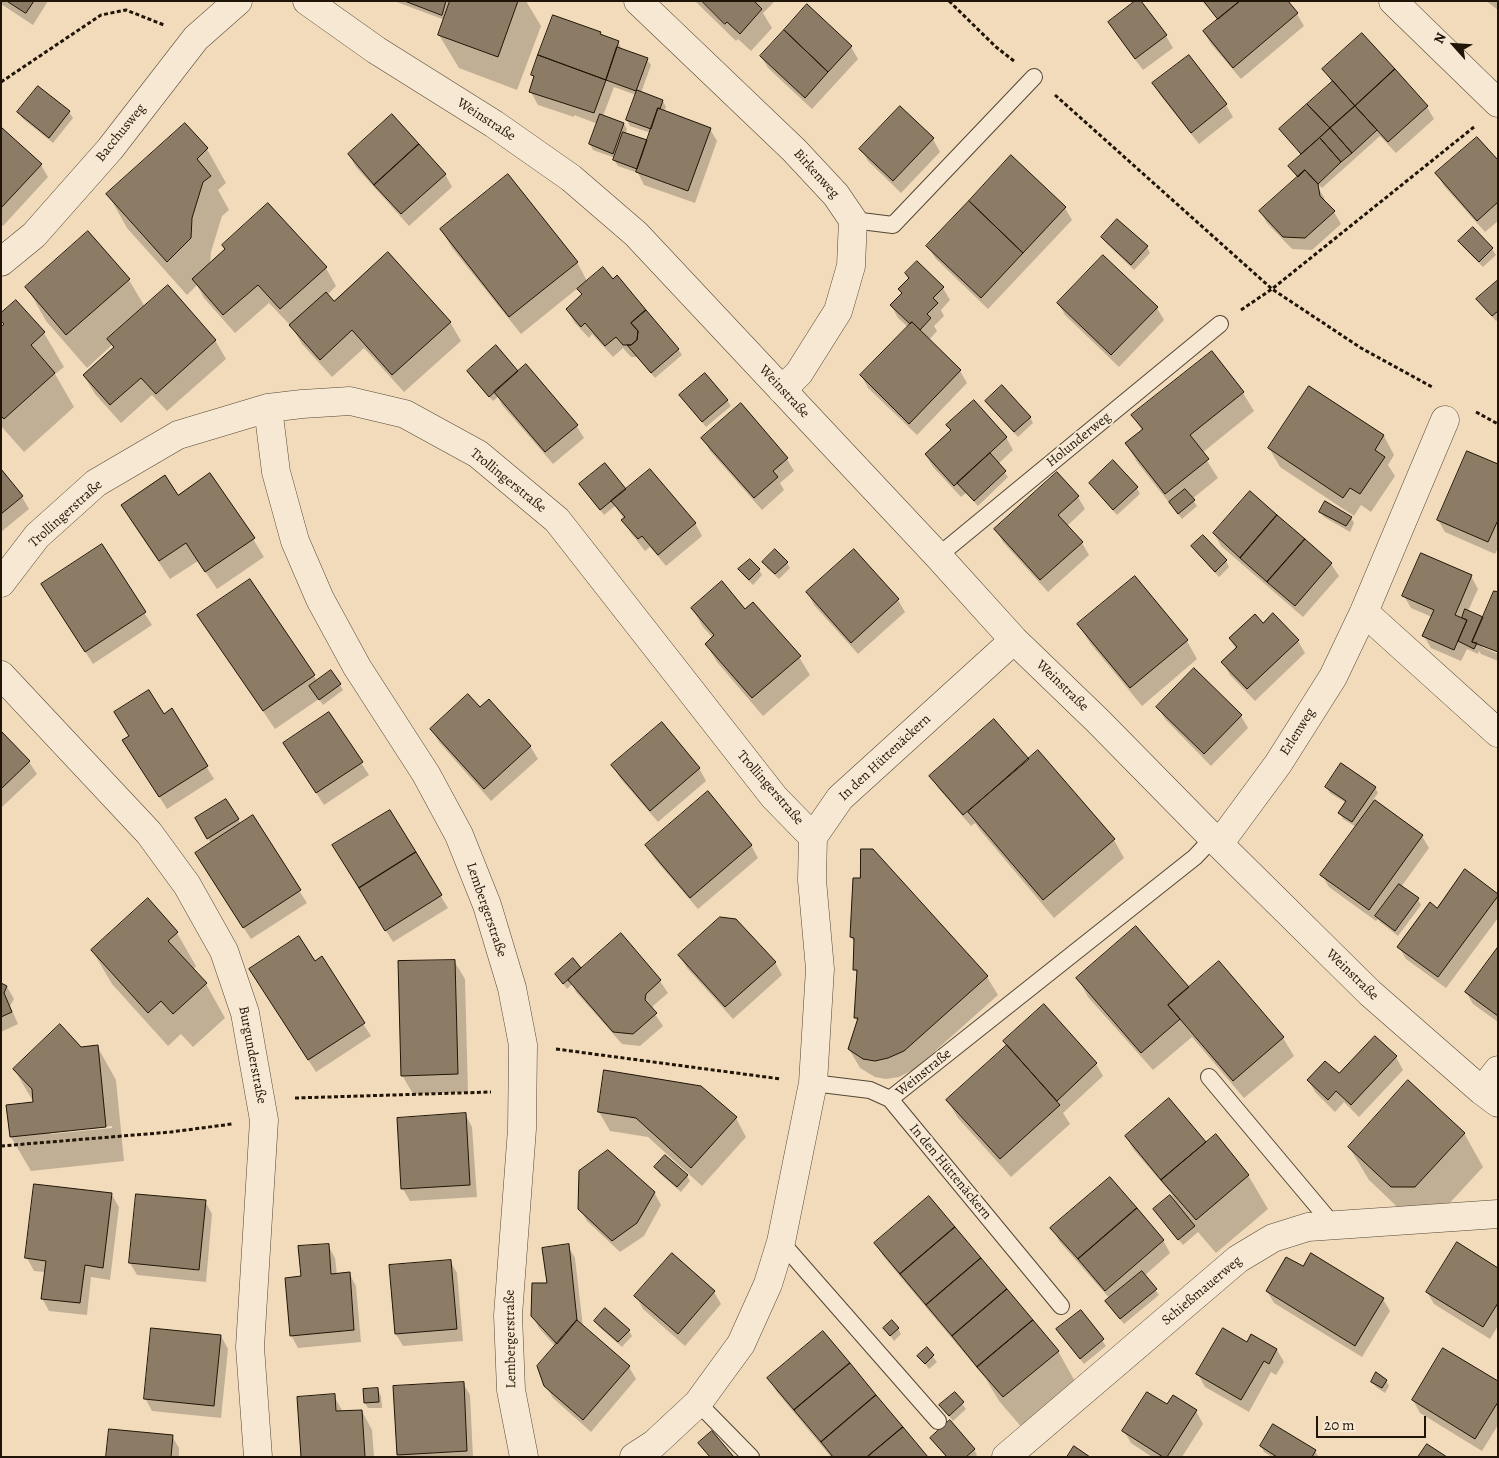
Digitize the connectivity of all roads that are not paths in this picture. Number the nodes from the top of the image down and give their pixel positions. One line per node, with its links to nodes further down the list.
1 (238, 1): 8 (street, Bacchusweg)
2 (307, 1): 10 (street, Weinstraße)
3 (638, 1): 7 (street, Birkenweg)
4 (1393, 1): 6 (street)
5 (1034, 77): 7 (lane)
6 (1498, 103)
7 (852, 220): 10 (street)
8 (1, 262)
9 (1220, 324): 13 (lane, Holunderweg)
10 (782, 390): 13 (street, Weinstraße)
11 (268, 408): 14 (street, Trollingerstraße); 19 (street, Trollingerstraße); 32 (street, Lembergerstraße)
12 (1445, 420): 15 (street, Erlenweg)
13 (938, 556): 16 (street, Weinstraße)
14 (1, 583)
15 (1364, 612): 18 (street); 20 (street, Erlenweg)
16 (1014, 640): 19 (street, In den Hüttenäckern); 20 (street, Weinstraße)
17 (1, 675): 31 (street, Burgunderstraße)
18 (1498, 733)
19 (813, 837): 22 (street)
20 (1216, 841): 23 (street, Weinstraße); 24 (lane, Weinstraße)
21 (1210, 1077): 26 (lane)
22 (812, 1083): 24 (lane, In den Hüttenäckern); 27 (street)
23 (1492, 1088)
24 (890, 1099): 28 (lane, In den Hüttenäckern)
25 (1498, 1214): 26 (street, Schießmauerweg)
26 (1334, 1226): 35 (street, Schießmauerweg)
27 (781, 1242): 29 (street); 30 (lane)
28 (1061, 1306)
29 (698, 1403): 33 (street); 34 (lane)
30 (938, 1421)
31 (258, 1457)
32 (524, 1457)
33 (634, 1457)
34 (751, 1457)
35 (1006, 1457)

